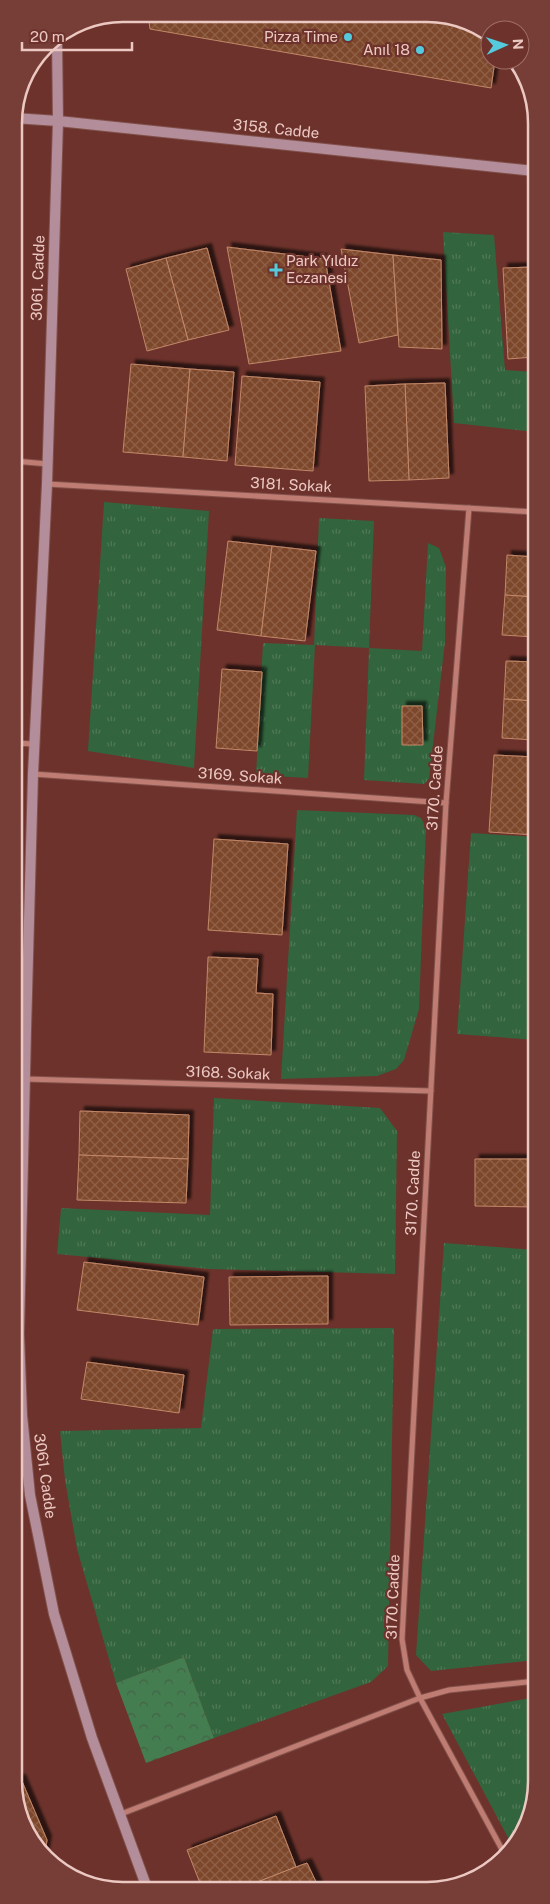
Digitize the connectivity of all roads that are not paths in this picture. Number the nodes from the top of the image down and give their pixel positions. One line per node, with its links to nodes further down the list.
1 (57, 48): 3 (street, 3061. Cadde)
2 (23, 119): 3 (street, 3158. Cadde)
3 (58, 121): 4 (street, 3158. Cadde); 6 (street, 3061. Cadde)
4 (528, 170)
5 (23, 462): 6 (street)
6 (48, 464): 7 (street, 3061. Cadde)
7 (47, 484): 8 (street, 3181. Sokak); 11 (street, 3061. Cadde)
8 (469, 508): 9 (street, 3181. Sokak); 13 (street, 3170. Cadde)
9 (528, 512)
10 (23, 743): 11 (street)
11 (35, 744): 12 (street, 3061. Cadde)
12 (33, 774): 13 (street, 3169. Sokak); 14 (street, 3061. Cadde)
13 (446, 803): 17 (street, 3170. Cadde)
14 (22, 982)
15 (22, 1054): 16 (street, 3061. Cadde)
16 (25, 1079): 17 (street, 3168. Sokak); 18 (street, 3061. Cadde)
17 (431, 1091): 21 (street, 3170. Cadde)
18 (22, 1191)
19 (22, 1416): 22 (street, 3061. Cadde)
20 (527, 1682): 21 (street)
21 (420, 1698): 22 (street); 23 (street, 3170. Cadde)
22 (121, 1814): 24 (street, 3061. Cadde)
23 (501, 1848)
24 (145, 1882)

